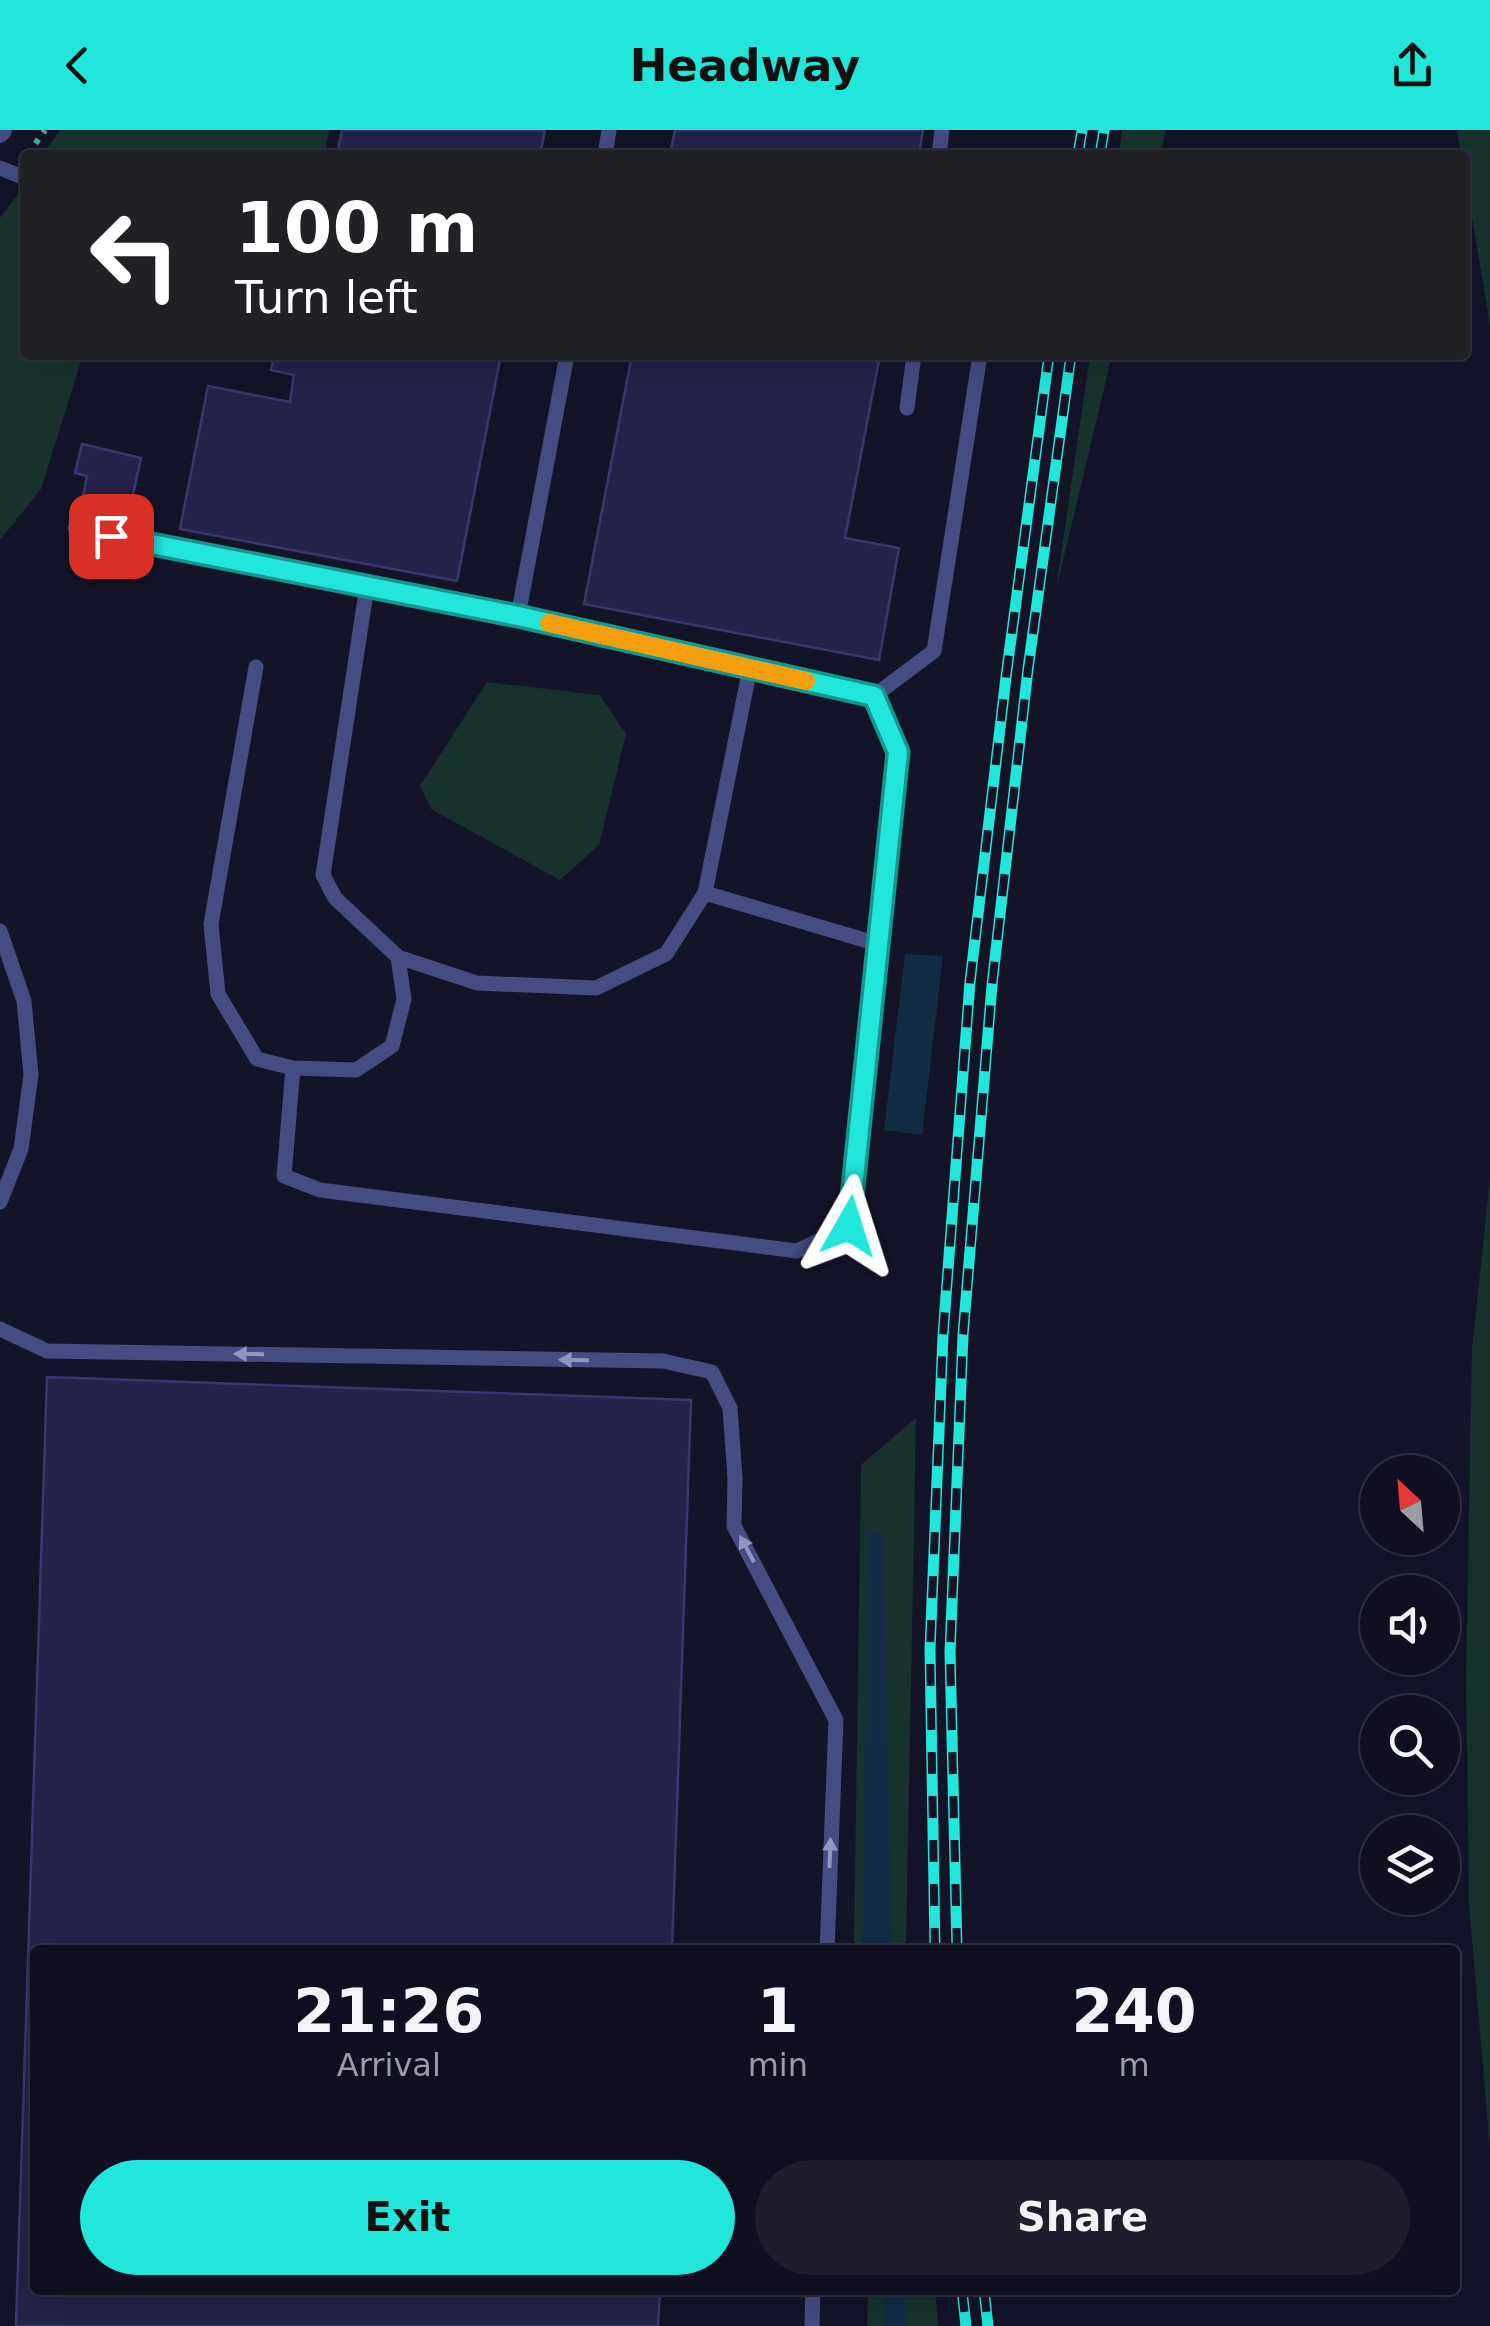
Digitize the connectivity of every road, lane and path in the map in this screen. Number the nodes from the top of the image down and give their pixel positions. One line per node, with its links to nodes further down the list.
1 (566, 360): 7 (lane)
2 (913, 360): 4 (lane)
3 (979, 360): 10 (lane)
4 (907, 408)
5 (75, 528): 6 (lane)
6 (367, 586): 7 (lane); 14 (lane)
7 (518, 616): 9 (lane)
8 (256, 667): 15 (lane)
9 (750, 668): 10 (lane); 11 (lane)
10 (874, 696): 13 (lane)
11 (705, 893): 13 (lane); 14 (lane)
12 (0, 931): 16 (lane)
13 (878, 944): 15 (lane)
14 (398, 957): 15 (lane)
15 (293, 1068)
16 (0, 1202)
17 (0, 1329): 18 (lane, one-way to 17)
18 (827, 1945)
19 (814, 2295): 20 (lane)
20 (812, 2326)

